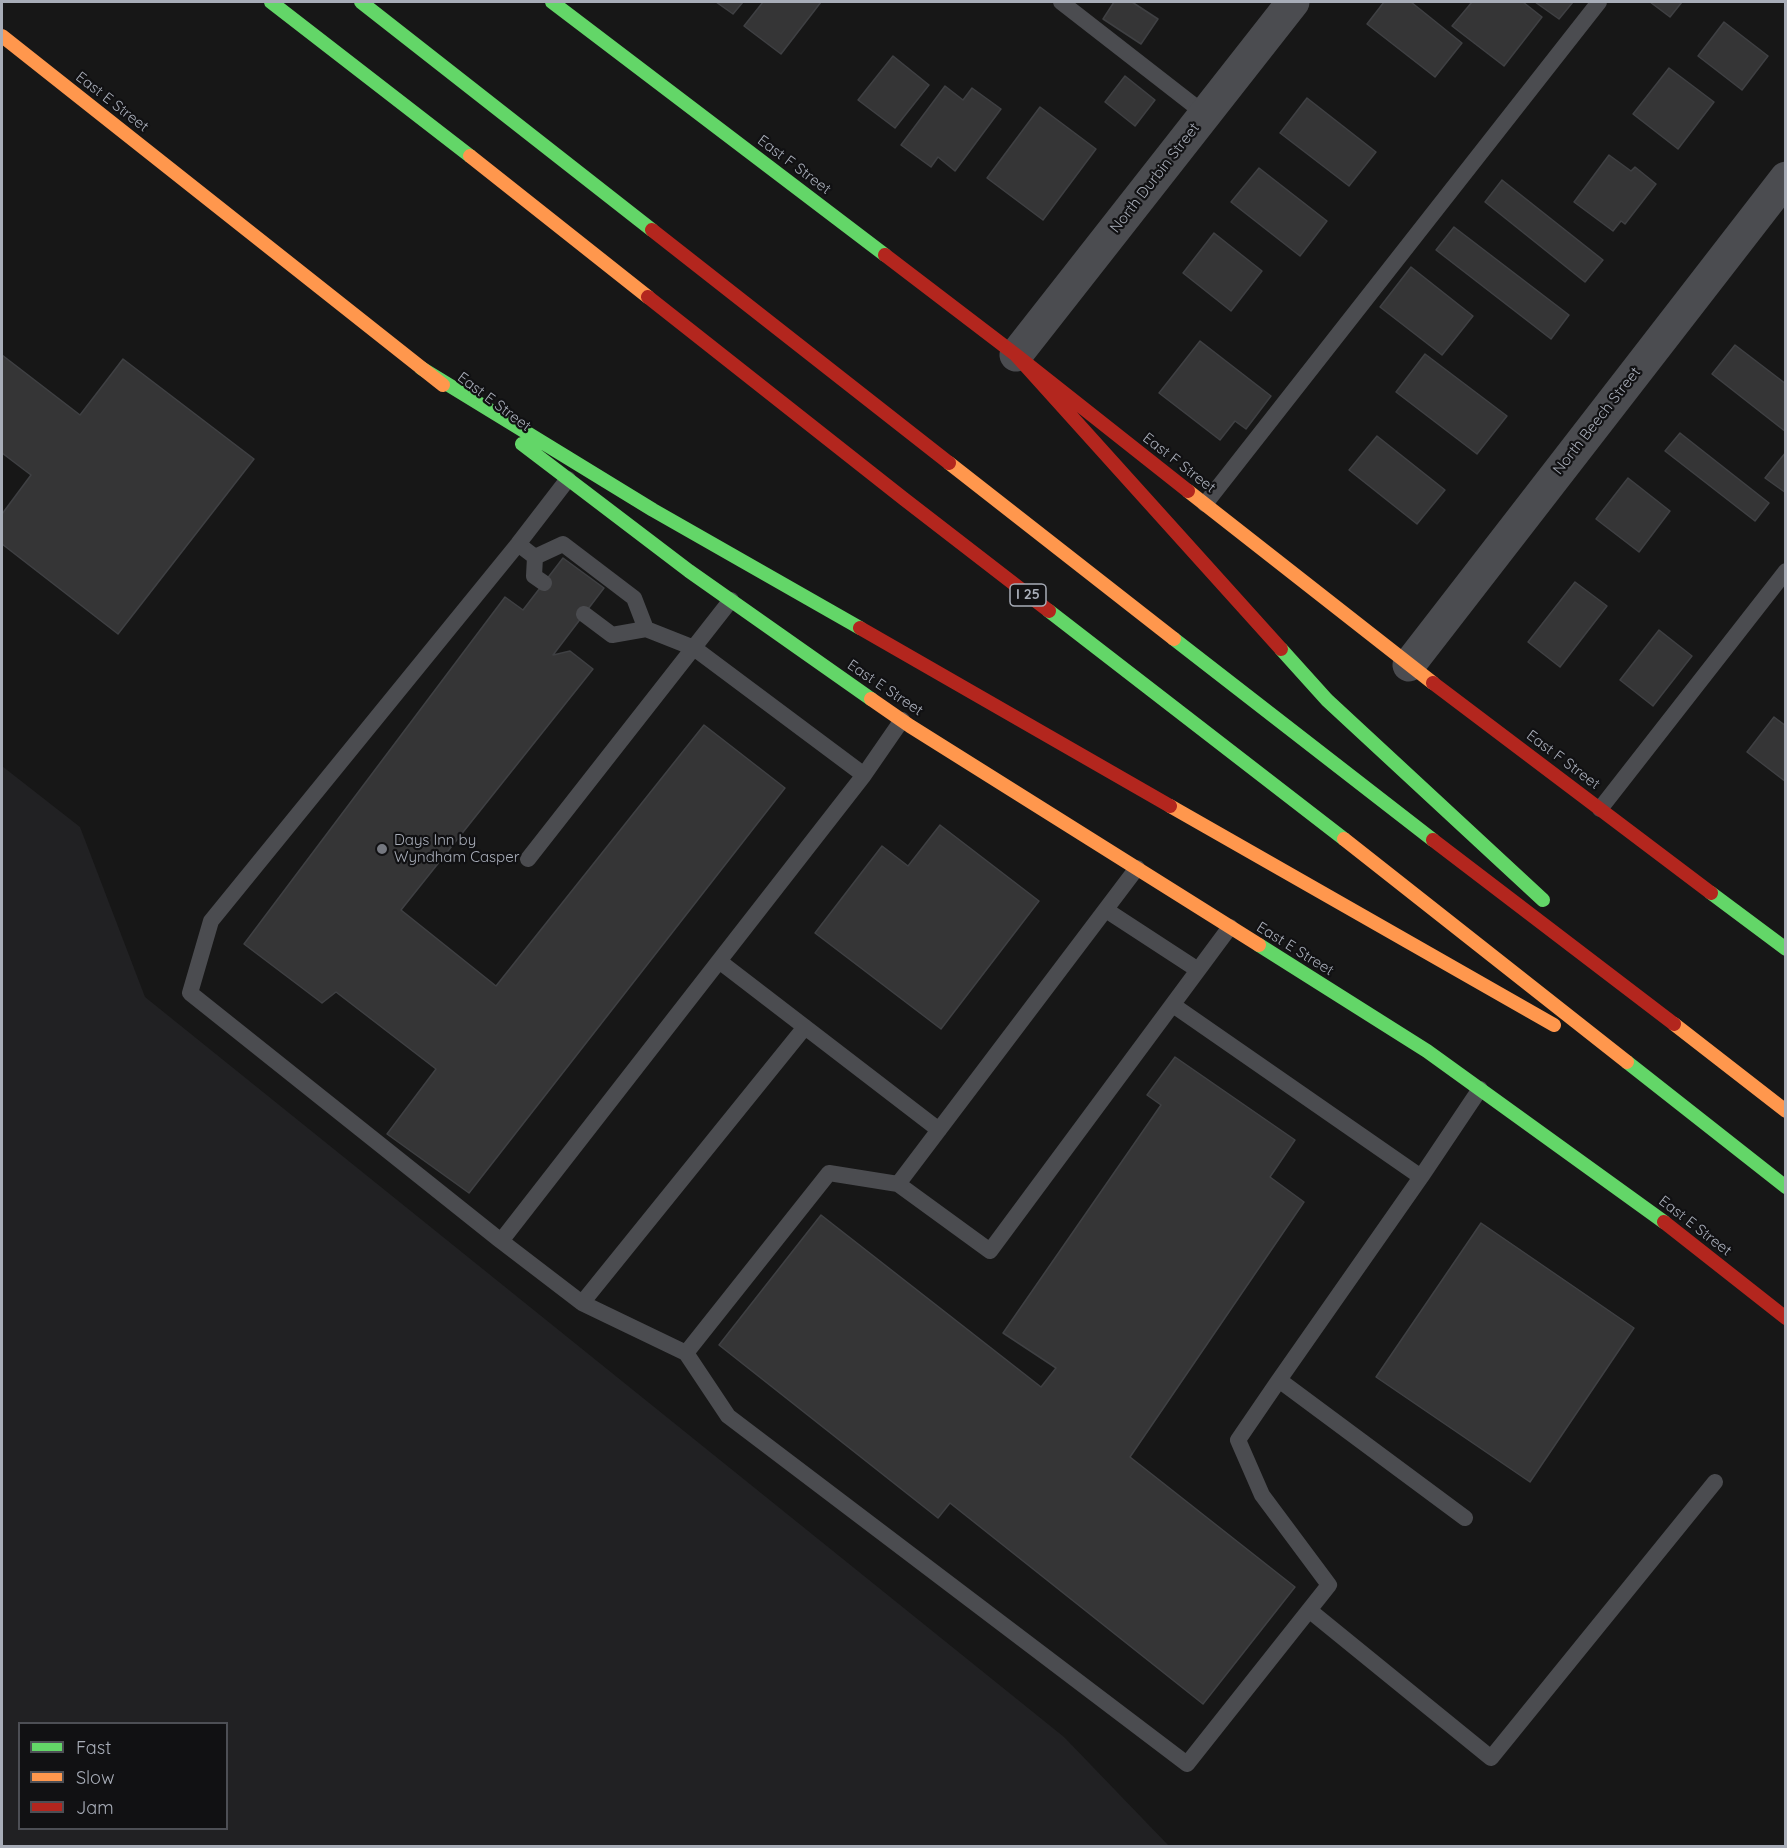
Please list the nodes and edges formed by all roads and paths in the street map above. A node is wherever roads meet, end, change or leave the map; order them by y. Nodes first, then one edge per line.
1 (271, 2) edge
2 (361, 2) edge
3 (552, 2) edge
4 (1060, 2) edge
5 (1293, 2) edge
6 (1599, 2) edge
7 (2, 36) edge
8 (1205, 114) junction
9 (1785, 178) edge
10 (1016, 355) junction
11 (421, 368) junction
12 (568, 478) junction
13 (1205, 504) junction
14 (518, 544) junction
15 (535, 557) junction
16 (1785, 571) edge
17 (543, 583) dead end
18 (732, 600) junction
19 (584, 614) dead end
20 (646, 629) junction
21 (694, 648) junction
22 (1409, 665) junction
23 (902, 720) junction
24 (864, 775) junction
25 (1600, 810) junction
26 (528, 859) dead end
27 (1137, 868) junction
28 (1551, 908) dead end
29 (1106, 910) junction
30 (1230, 927) junction
31 (1586, 940) dead end
32 (1785, 949) edge
33 (719, 961) junction
34 (1198, 970) junction
35 (1173, 1005) junction
36 (805, 1027) junction
37 (1689, 1035) junction
38 (1655, 1083) junction
39 (1480, 1089) junction
40 (1785, 1111) edge
41 (939, 1130) junction
42 (1421, 1177) junction
43 (898, 1184) junction
44 (1785, 1187) edge
45 (501, 1241) junction
46 (582, 1303) junction
47 (1785, 1318) edge
48 (686, 1353) junction
49 (1279, 1380) junction
50 (1715, 1482) dead end
51 (1465, 1518) dead end
52 (1309, 1610) junction

1 - 38 main road, I 25
2 - 37 main road
3 - 10 main road, East F Street
4 - 8 lane
5 - 8 street, North Durbin Street
6 - 13 lane
7 - 11 main road, East E Street
8 - 10 street, North Durbin Street
9 - 22 street, North Beech Street
10 - 13 main road, East F Street
10 - 28 main road
11 - 12 main road, East E Street
11 - 38 main road
12 - 14 lane
12 - 18 main road, East E Street
13 - 22 main road, East F Street
14 - 15 lane
14 - 45 lane
15 - 17 lane
15 - 20 lane
16 - 25 lane
18 - 21 lane
18 - 23 main road, East E Street
19 - 20 lane
20 - 21 lane
21 - 24 lane
21 - 26 lane
22 - 25 main road, East F Street
23 - 24 lane
23 - 27 main road, East E Street
24 - 33 lane
25 - 32 main road, East F Street
27 - 29 lane
27 - 30 main road, East E Street
29 - 34 lane
29 - 41 lane
30 - 34 lane
30 - 39 main road, East E Street
31 - 37 main road
33 - 36 lane
33 - 45 lane
34 - 35 lane
35 - 42 lane
35 - 43 lane
36 - 41 lane
36 - 46 lane
37 - 40 main road
38 - 44 main road, I 25
39 - 42 lane
39 - 47 main road, East E Street
41 - 43 lane
42 - 49 lane
43 - 48 lane
45 - 46 lane
46 - 48 lane
48 - 52 lane
49 - 51 lane
49 - 52 lane
50 - 52 lane

